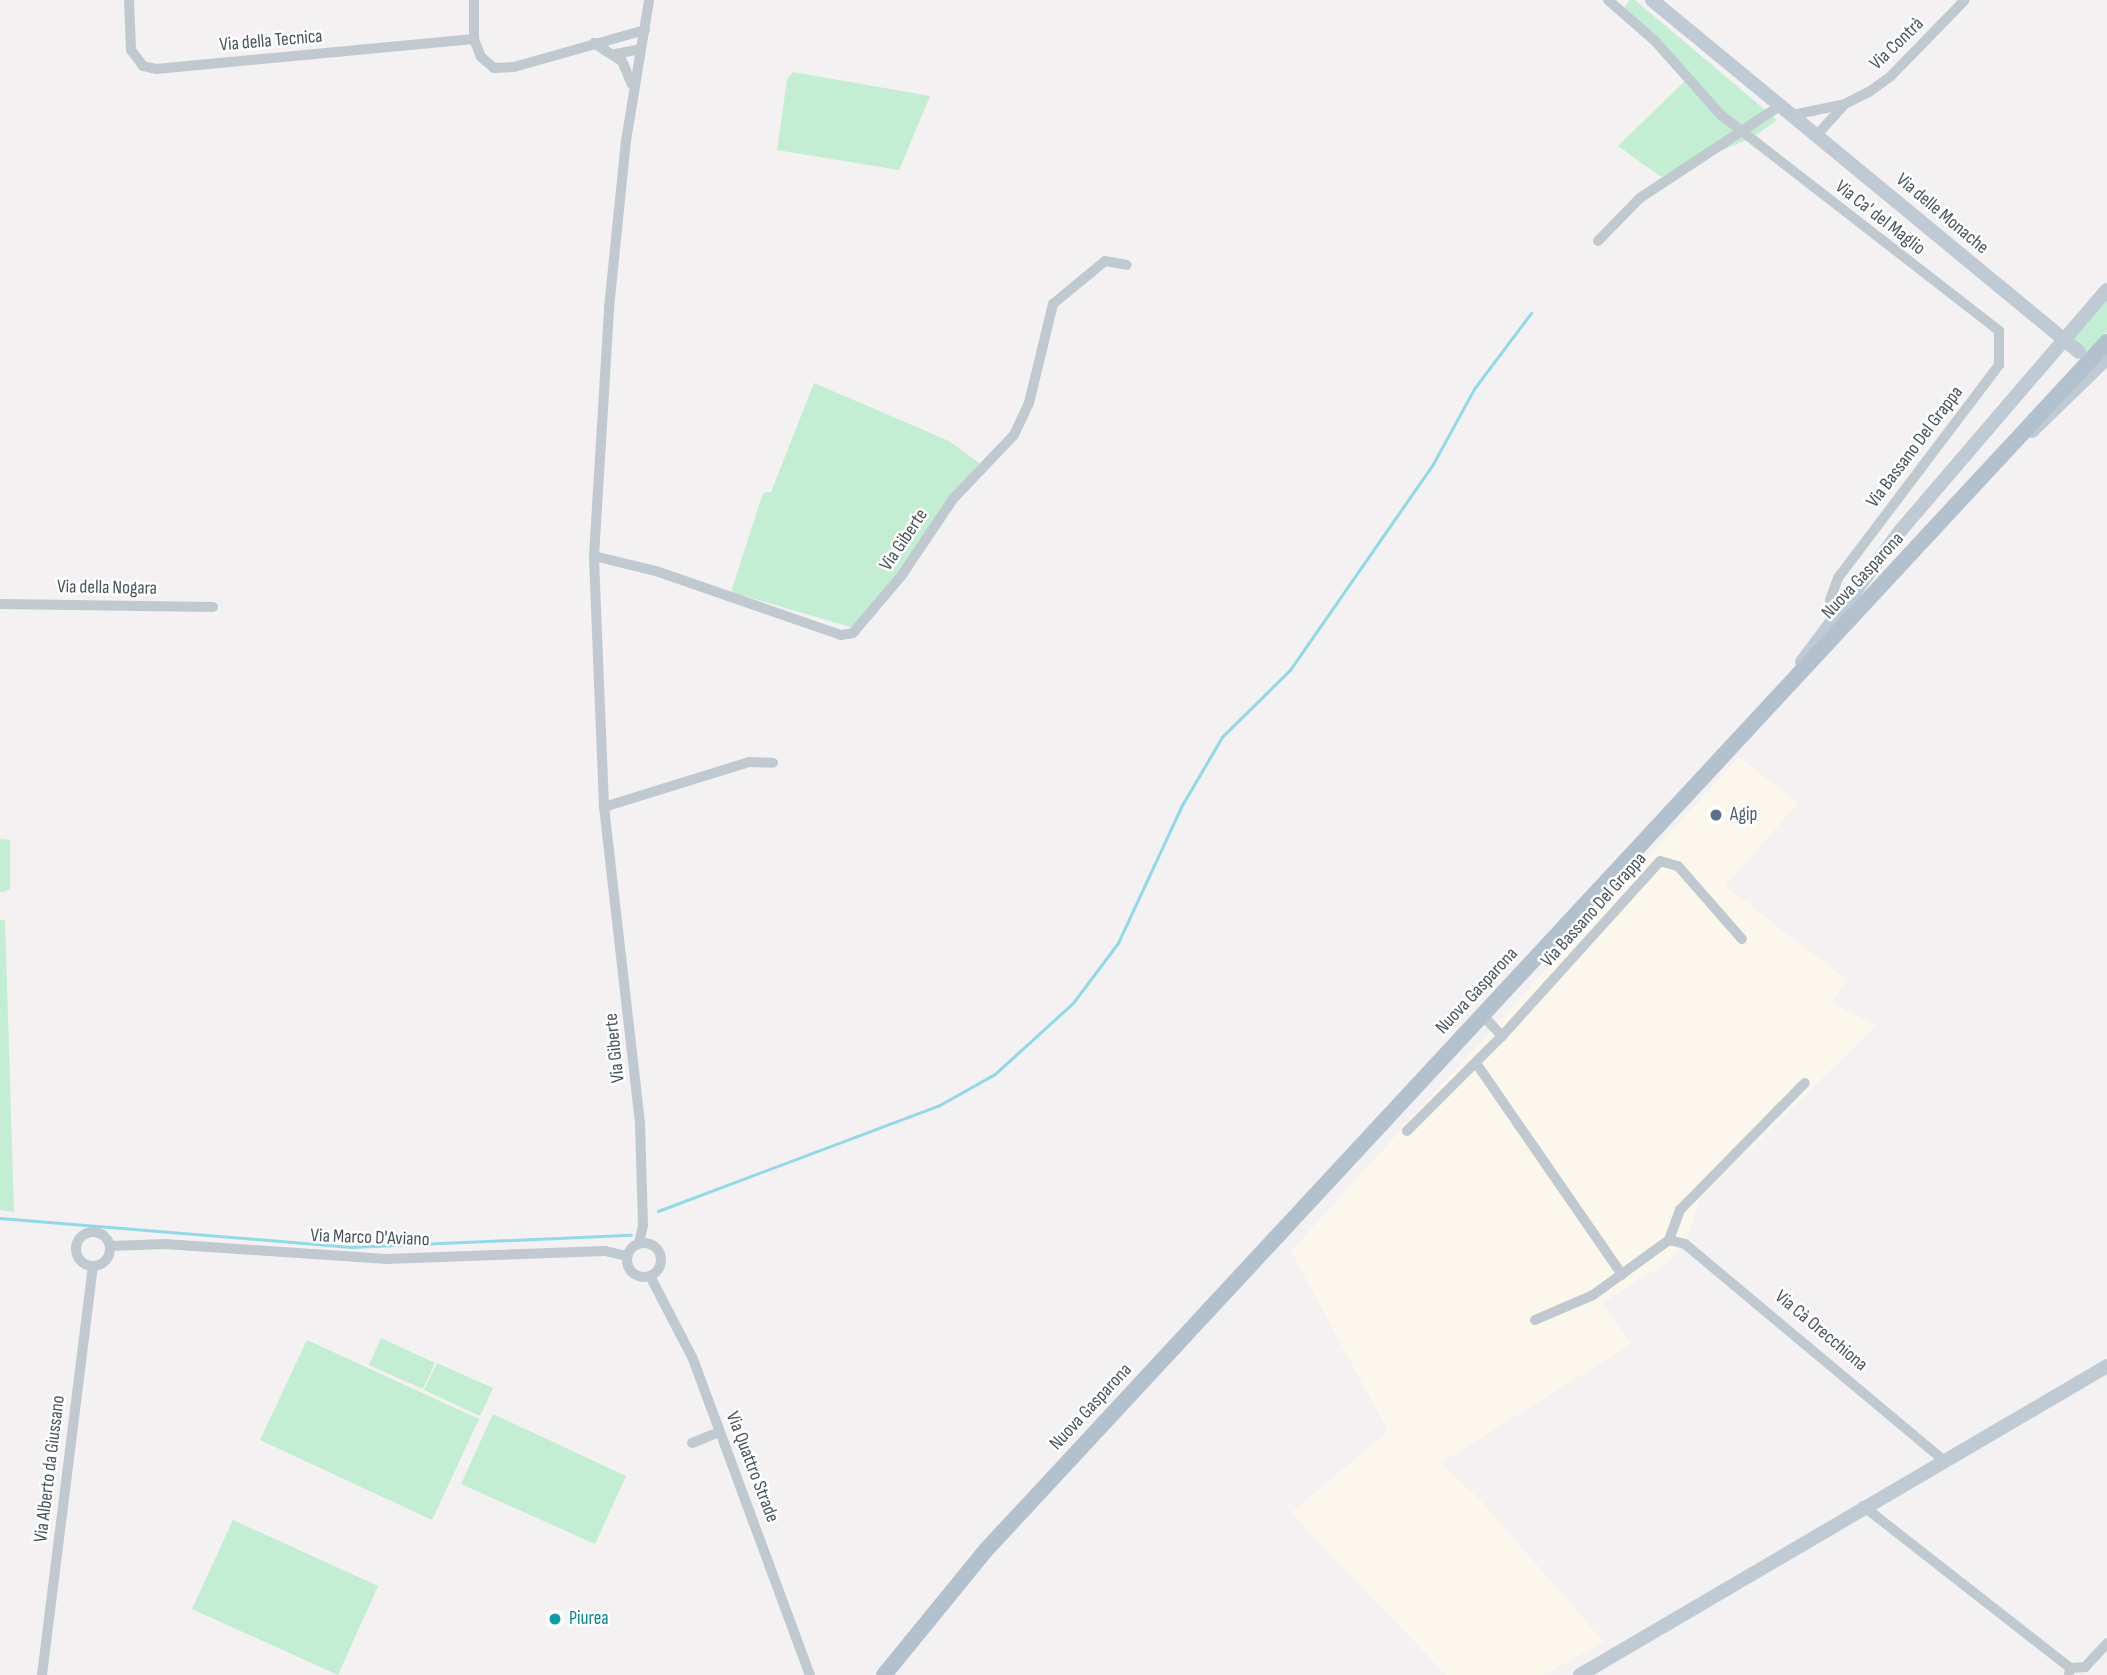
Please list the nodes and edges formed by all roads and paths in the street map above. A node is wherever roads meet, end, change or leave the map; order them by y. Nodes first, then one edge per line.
1 (130, 0) edge
2 (474, 0) edge
3 (649, 0) edge
4 (1608, 0) edge
5 (1965, 0) edge
6 (1657, 2) edge
7 (645, 30) junction
8 (621, 36) junction
9 (474, 39) junction
10 (594, 43) junction
11 (641, 49) junction
12 (615, 54) junction
13 (633, 88) junction
14 (1845, 104) junction
15 (1781, 105) junction
16 (1793, 115) junction
17 (1742, 130) junction
18 (1817, 135) junction
19 (1598, 241) dead end
20 (1127, 265) dead end
21 (2107, 290) edge
22 (2085, 314) junction
23 (2038, 319) junction
24 (1999, 331) joint
25 (2064, 339) junction
26 (2107, 342) edge
27 (2079, 352) dead end
28 (2107, 358) edge
29 (2036, 371) junction
30 (1999, 459) junction
31 (594, 556) junction
32 (0, 604) edge
33 (214, 607) dead end
34 (1832, 619) junction
35 (1735, 744) junction
36 (773, 763) dead end
37 (604, 807) junction
38 (1742, 939) dead end
39 (1483, 1016) junction
40 (1502, 1036) junction
41 (1476, 1063) junction
42 (1805, 1083) dead end
43 (1407, 1131) dead end
44 (1669, 1240) junction
45 (639, 1243) junction
46 (110, 1246) junction
47 (627, 1256) junction
48 (93, 1267) junction
49 (1622, 1275) junction
50 (650, 1276) junction
51 (1535, 1320) dead end
52 (2107, 1366) edge
53 (719, 1432) junction
54 (692, 1443) dead end
55 (1943, 1460) junction
56 (1863, 1506) junction
57 (2107, 1643) edge
58 (2069, 1671) edge
59 (42, 1675) edge
60 (810, 1675) edge
61 (884, 1675) edge
62 (1580, 1675) edge

1 - 9 street, Via della Tecnica
2 - 9 street
3 - 7 street, Via Giberte
4 - 17 street, Via Ca' del Maglio
5 - 14 street, Via Contrà
6 - 15 street, Via delle Monache
7 - 8 street
7 - 11 street, Via Giberte
8 - 10 street
8 - 11 street
9 - 10 street
10 - 12 street
11 - 12 street
11 - 13 street, Via Giberte
12 - 13 street
13 - 31 street, Via Giberte
14 - 16 street, Via Contrà
14 - 18 street, Via Contrà
15 - 16 street, Via delle Monache
15 - 17 street
16 - 18 street, Via delle Monache
17 - 19 street
17 - 24 street, Via Ca' del Maglio
18 - 23 street, Via delle Monache
20 - 31 street, Via Giberte
21 - 22 street
22 - 23 street
22 - 25 street
23 - 25 street, Via delle Monache
23 - 29 street
24 - 34 street, Via Bassano Del Grappa
25 - 27 street, Via delle Monache
25 - 29 street
26 - 30 main road, Nuova Gasparona
28 - 30 street
29 - 34 street
30 - 35 main road, Nuova Gasparona
31 - 37 street, Via Giberte
32 - 33 street, Via della Nogara
34 - 35 street
35 - 39 main road, Nuova Gasparona
36 - 37 street
37 - 45 street, Via Giberte
38 - 40 street, Via Bassano Del Grappa
39 - 40 street
39 - 61 main road, Nuova Gasparona
40 - 41 street, Via Bassano Del Grappa
41 - 43 street, Via Bassano Del Grappa
41 - 49 street
42 - 44 street
44 - 49 street
44 - 55 street, Via Cà Orecchiona
45 - 47 street
45 - 50 street
46 - 47 street, Via Marco D'Aviano
46 - 48 street
46 - 48 street
47 - 50 street
48 - 59 street, Via Alberto da Giussano
49 - 51 street
50 - 53 street, Via Quattro Strade
52 - 55 street
53 - 54 street
53 - 60 street, Via Quattro Strade
55 - 56 street
56 - 58 street
56 - 62 street
57 - 58 street

